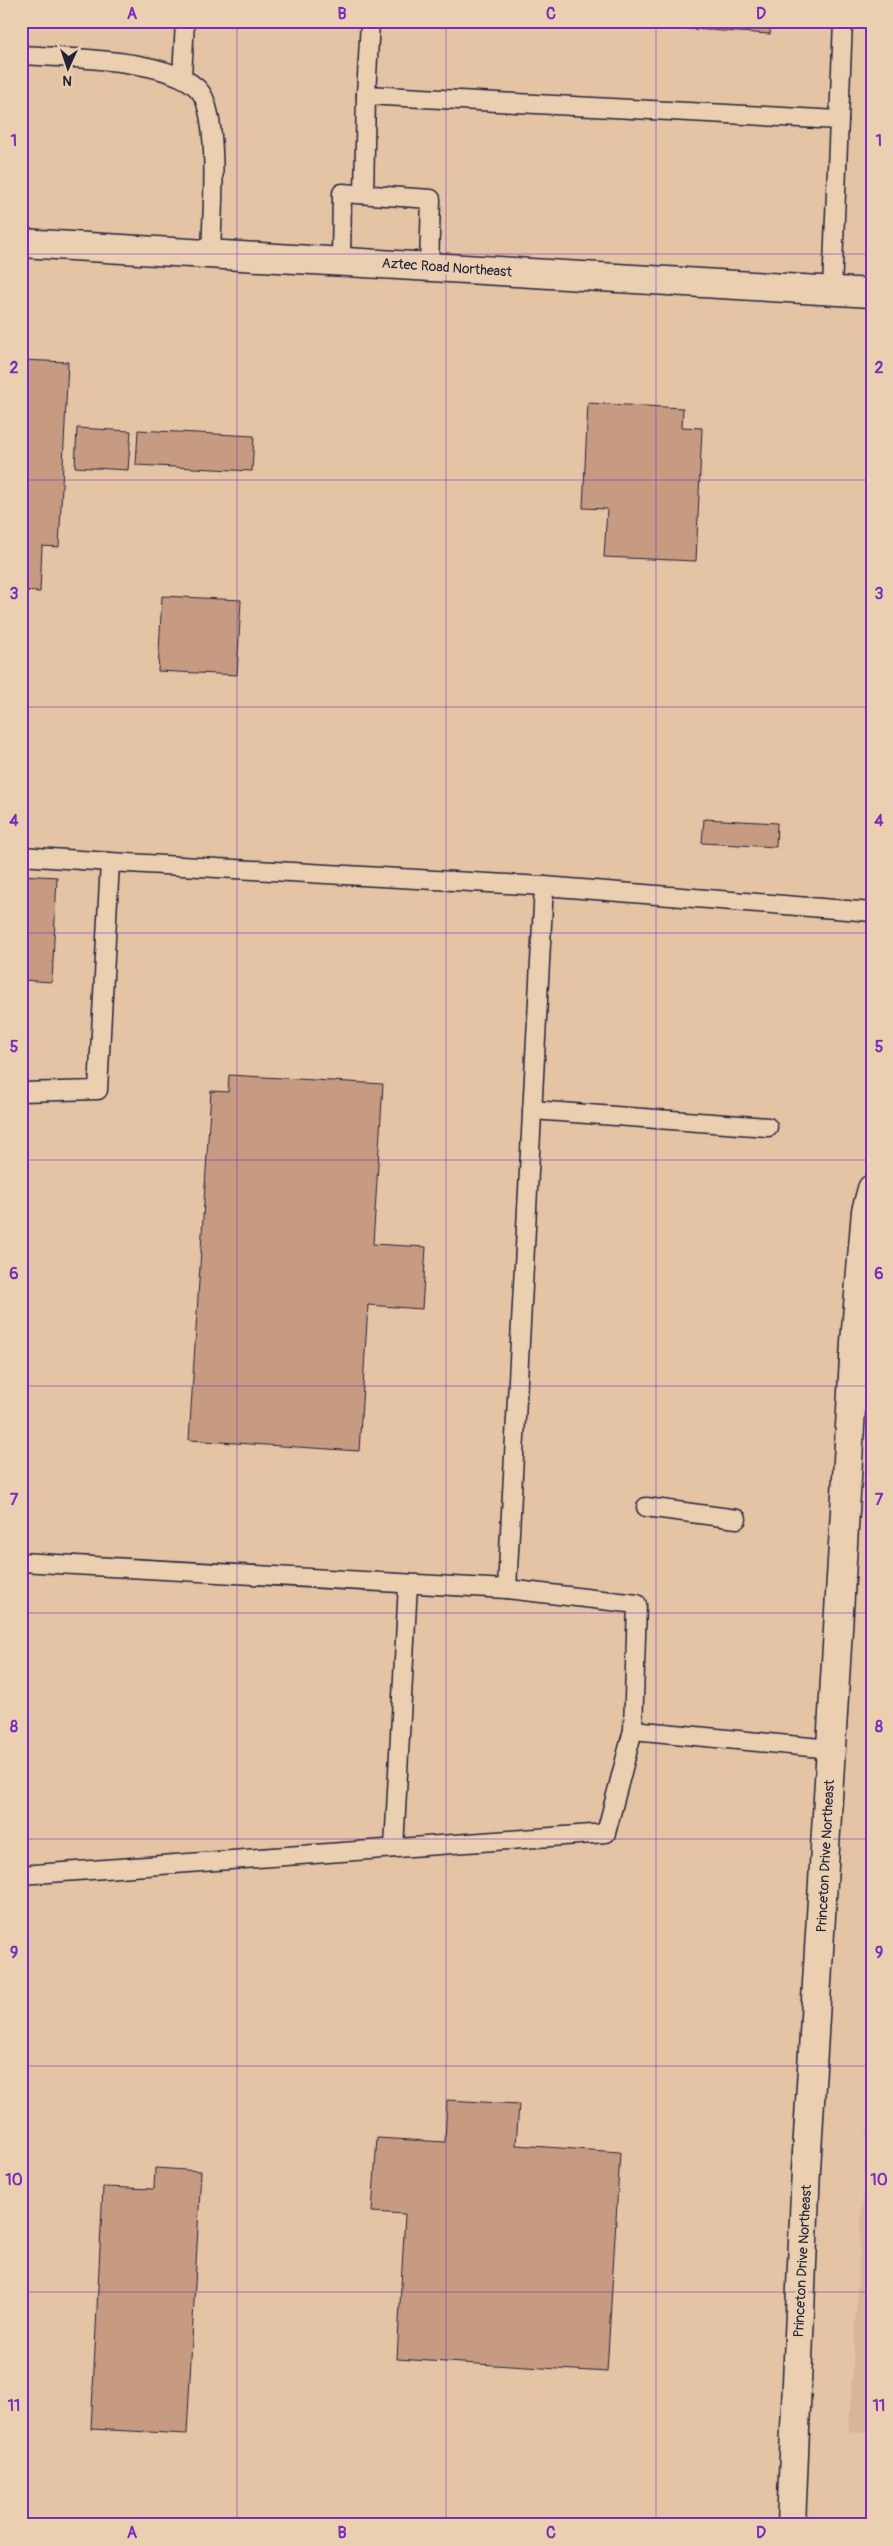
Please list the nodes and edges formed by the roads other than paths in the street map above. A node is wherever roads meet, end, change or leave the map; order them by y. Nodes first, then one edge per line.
1 (185, 21) edge
2 (370, 21) edge
3 (843, 21) edge
4 (21, 55) edge
5 (182, 76) junction
6 (366, 95) junction
7 (839, 120) junction
8 (364, 194) junction
9 (21, 243) edge
10 (211, 254) junction
11 (341, 261) junction
12 (429, 267) junction
13 (832, 290) junction
14 (872, 292) edge
15 (21, 856) edge
16 (110, 862) junction
17 (544, 886) junction
18 (872, 912) edge
19 (21, 1092) edge
20 (532, 1110) junction
21 (768, 1127) dead end
22 (870, 1204) edge
23 (864, 1342) edge
24 (646, 1506) dead end
25 (737, 1519) dead end
26 (21, 1562) edge
27 (408, 1584) junction
28 (507, 1589) junction
29 (633, 1730) junction
30 (831, 1749) junction
31 (394, 1848) junction
32 (21, 1875) edge
33 (791, 2525) edge

1 - 5 lane
2 - 6 lane
3 - 7 lane
4 - 5 lane
5 - 10 lane
6 - 7 lane
6 - 8 lane
7 - 13 lane
8 - 11 lane
8 - 12 lane
9 - 10 street, Aztec Road Northeast
10 - 11 street, Aztec Road Northeast
11 - 12 street, Aztec Road Northeast
12 - 13 street, Aztec Road Northeast
13 - 14 street, Aztec Road Northeast
15 - 16 lane
16 - 17 lane
16 - 19 lane
17 - 18 lane
17 - 20 lane
20 - 21 lane
20 - 28 lane
22 - 23 street, Princeton Drive Northeast
23 - 30 street, Princeton Drive Northeast
24 - 25 lane
26 - 27 lane
27 - 28 lane
27 - 31 lane
28 - 29 lane
29 - 30 lane
29 - 31 lane
30 - 33 street, Princeton Drive Northeast
31 - 32 lane

